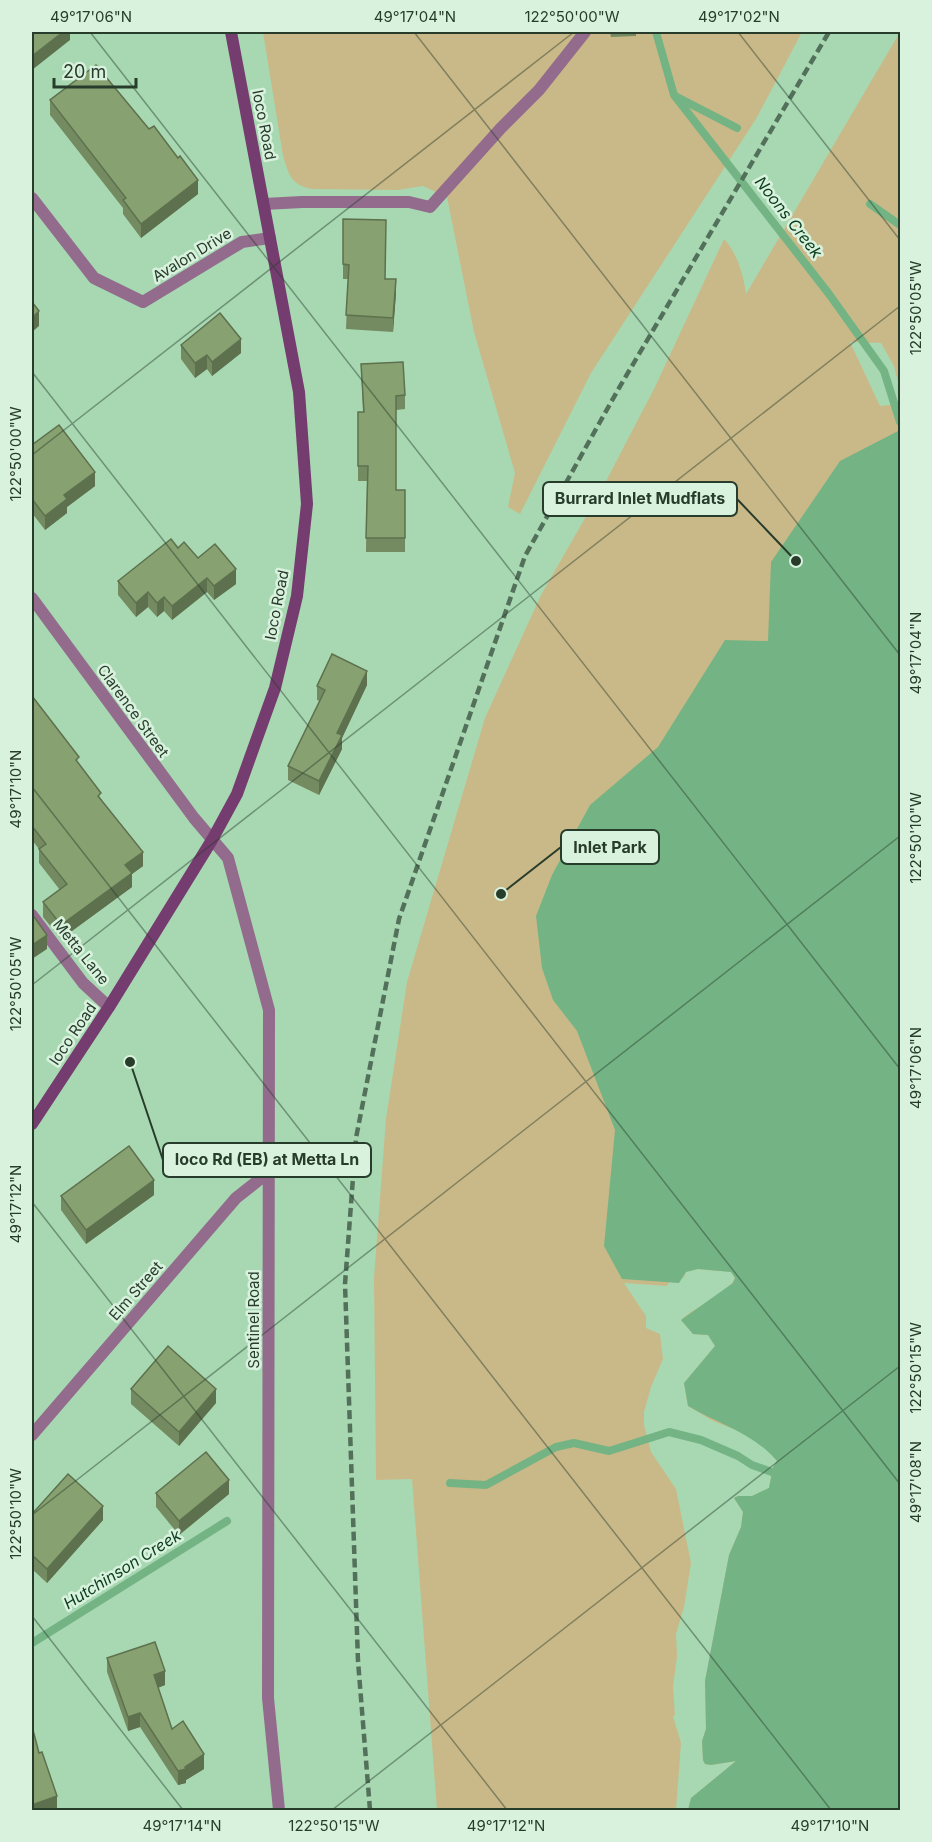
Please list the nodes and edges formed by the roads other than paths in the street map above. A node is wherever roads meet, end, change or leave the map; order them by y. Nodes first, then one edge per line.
1 (231, 32) edge
2 (585, 32) edge
3 (32, 198) edge
4 (264, 204) junction
5 (270, 238) junction
6 (32, 598) edge
7 (212, 840) junction
8 (32, 915) edge
9 (109, 1007) junction
10 (32, 1124) edge
11 (269, 1172) junction
12 (32, 1435) edge
13 (279, 1810) edge

1 - 4 main road, Ioco Road
2 - 4 street
3 - 5 street, Avalon Drive
4 - 5 main road, Ioco Road
5 - 7 main road, Ioco Road
6 - 7 street, Clarence Street
7 - 9 main road, Ioco Road
7 - 11 street, Sentinel Road
8 - 9 street, Metta Lane
9 - 10 main road, Ioco Road
11 - 12 street, Elm Street
11 - 13 street, Sentinel Road

